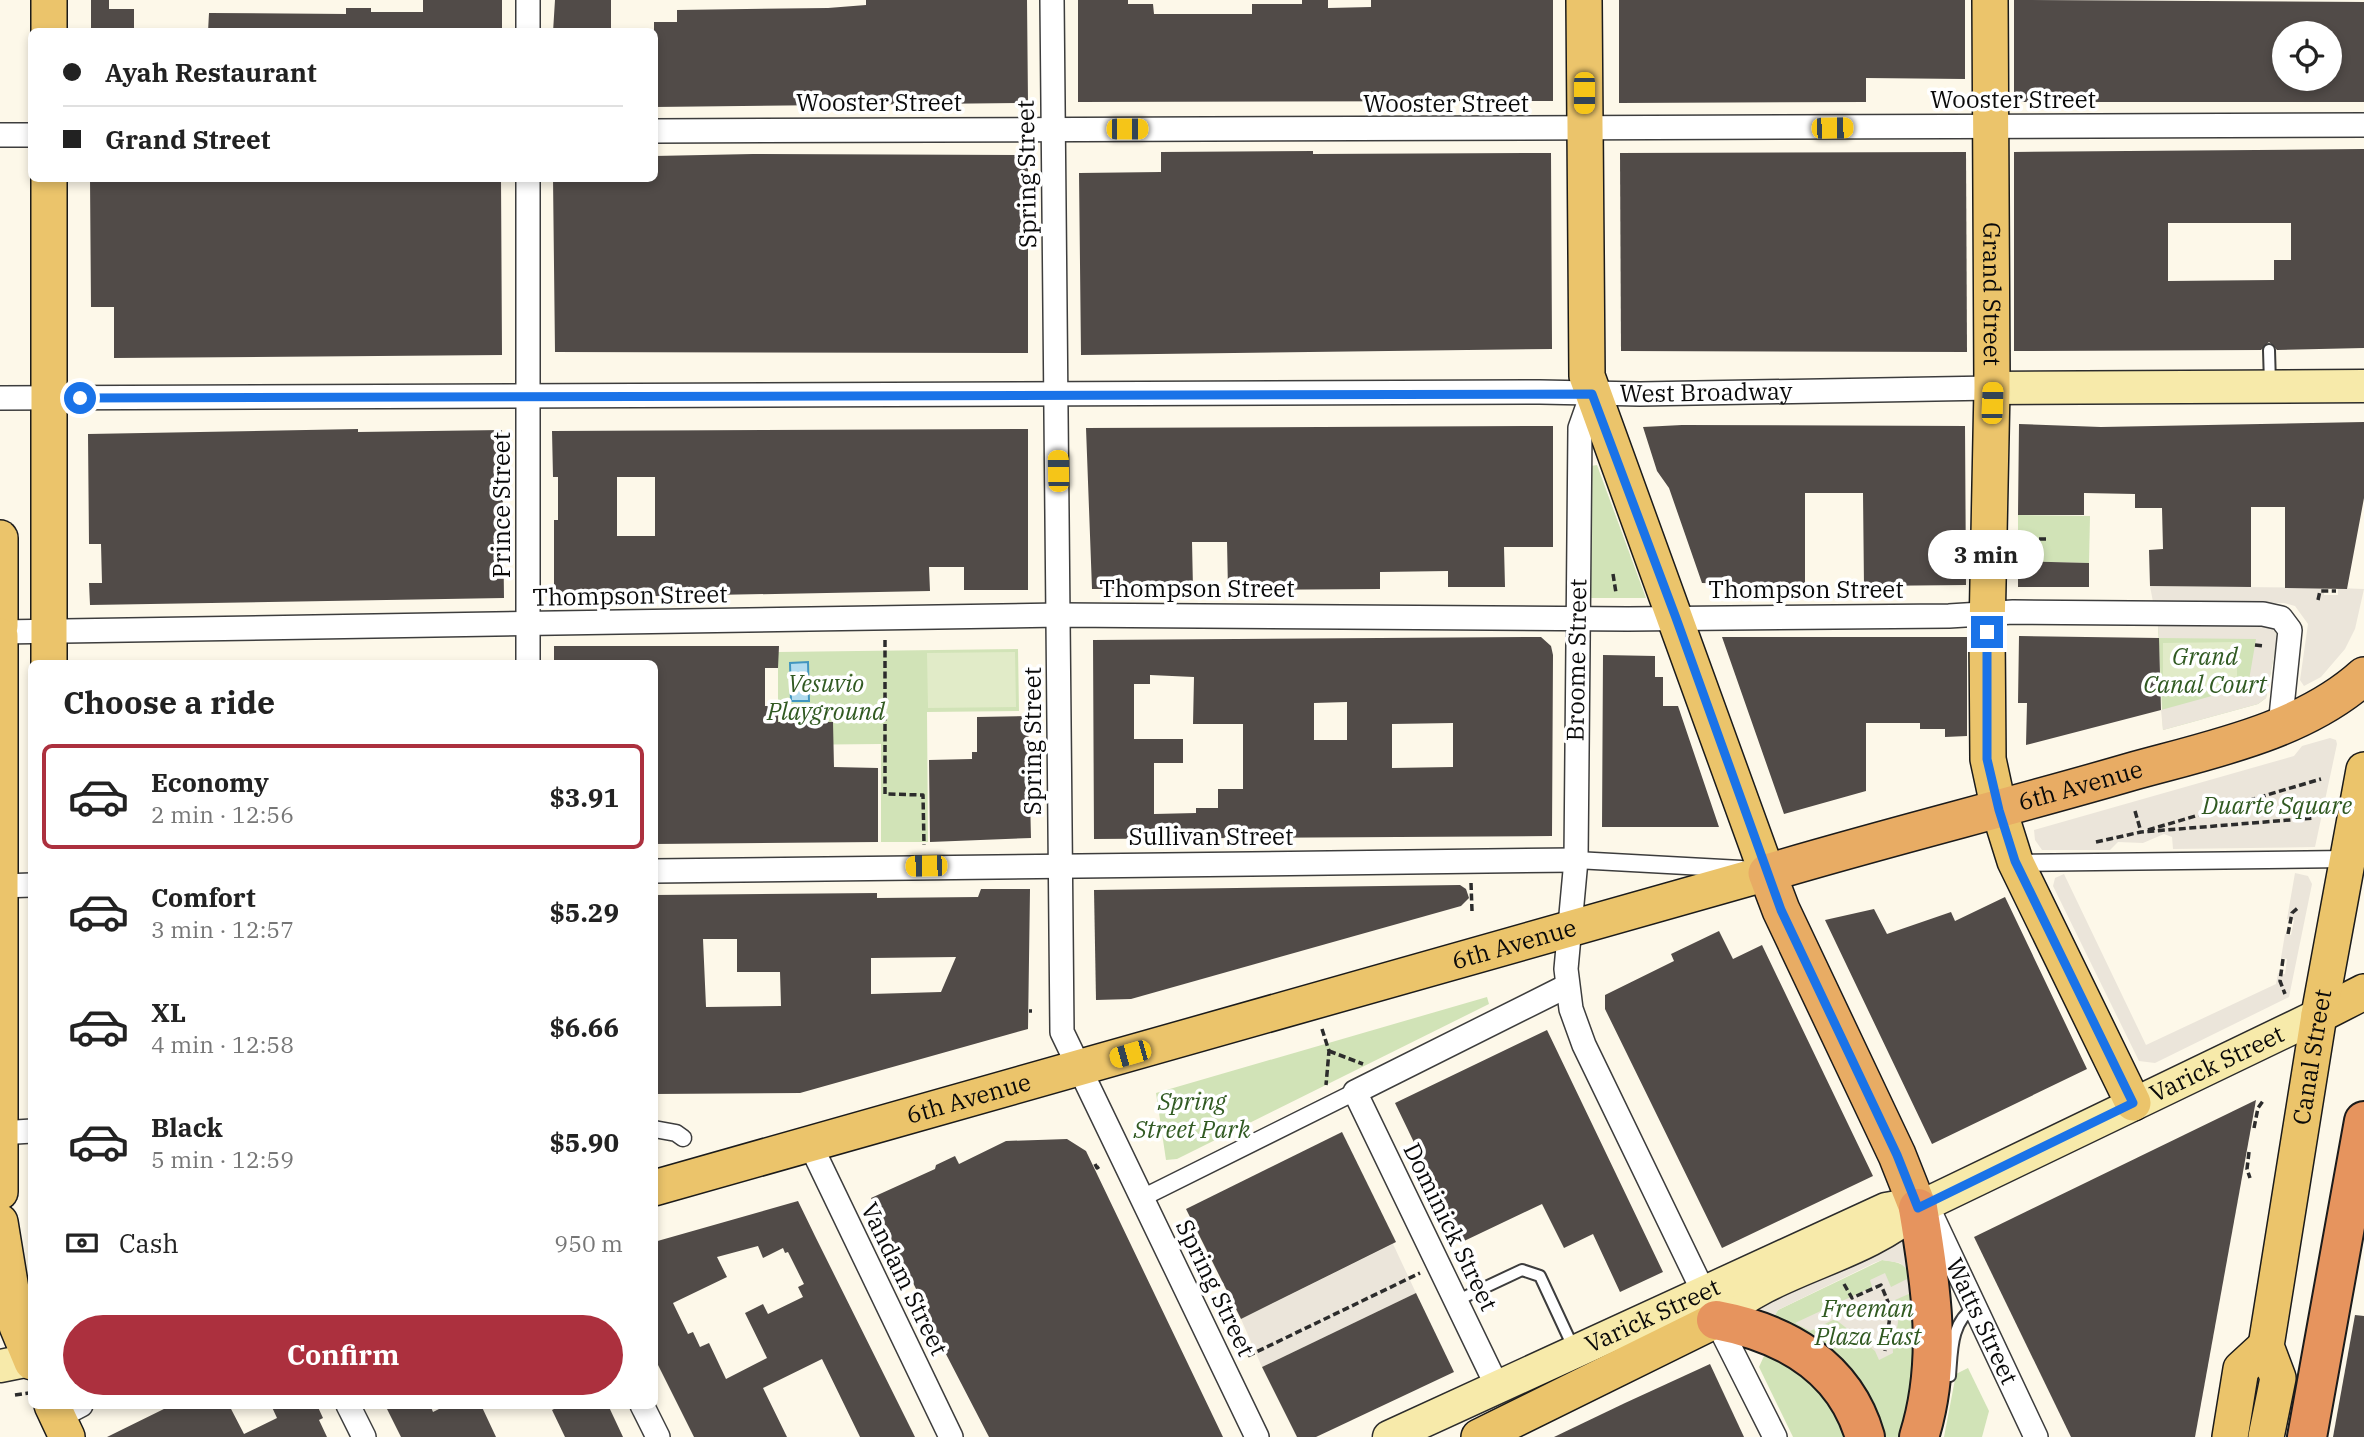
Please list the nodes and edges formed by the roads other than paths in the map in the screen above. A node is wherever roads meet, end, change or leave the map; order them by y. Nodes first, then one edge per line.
1 (49, 0) edge
2 (528, 0) edge
3 (1052, 0) edge
4 (1584, 0) edge
5 (1990, 0) edge
6 (49, 28) edge
7 (528, 28) edge
8 (2364, 125) edge
9 (1991, 127) junction
10 (1052, 129) junction
11 (1584, 130) junction
12 (658, 131) edge
13 (0, 135) edge
14 (28, 135) edge
15 (49, 182) edge
16 (528, 182) edge
17 (2269, 350) dead end
18 (2270, 386) junction
19 (2364, 386) edge
20 (1992, 388) junction
21 (1056, 394) junction
22 (1592, 394) junction
23 (529, 396) junction
24 (0, 398) edge
25 (49, 398) junction
26 (0, 537) edge
27 (1987, 612) junction
28 (1060, 615) junction
29 (1577, 617) junction
30 (1676, 618) junction
31 (528, 624) junction
32 (0, 626) edge
33 (0, 634) edge
34 (49, 647) edge
35 (528, 660) edge
36 (2364, 676) edge
37 (2280, 726) junction
38 (2364, 770) edge
39 (1999, 810) junction
40 (2347, 859) junction
41 (1576, 860) junction
42 (2017, 863) junction
43 (1060, 864) junction
44 (658, 871) edge
45 (1767, 873) junction
46 (28, 885) edge
47 (0, 886) edge
48 (1569, 929) junction
49 (1567, 986) junction
50 (2364, 992) edge
51 (2319, 1015) junction
52 (1079, 1068) junction
53 (1355, 1092) junction
54 (2133, 1103) junction
55 (2364, 1121) edge
56 (658, 1130) edge
57 (28, 1131) edge
58 (0, 1132) edge
59 (683, 1138) dead end
60 (810, 1144) junction
61 (658, 1187) edge
62 (0, 1192) edge
63 (1142, 1198) junction
64 (1922, 1206) junction
65 (0, 1222) edge
66 (1456, 1301) junction
67 (1710, 1306) junction
68 (1975, 1307) junction
69 (2266, 1346) junction
70 (1576, 1351) junction
71 (25, 1368) edge
72 (1497, 1386) junction
73 (1949, 1386) dead end
74 (350, 1409) edge
75 (644, 1409) edge
76 (1518, 1428) edge
77 (364, 1437) edge
78 (658, 1437) edge
79 (951, 1437) edge
80 (1258, 1437) edge
81 (1389, 1437) edge
82 (1479, 1437) edge
83 (1775, 1437) edge
84 (1865, 1437) edge
85 (1919, 1437) edge
86 (2036, 1437) edge
87 (2230, 1437) edge
88 (2266, 1437) edge
89 (2307, 1437) edge

1 - 6 main road
2 - 7 street
3 - 10 street, Spring Street
4 - 11 main road
5 - 9 main road, Grand Street
8 - 9 street, Wooster Street
9 - 11 street, Wooster Street
9 - 20 main road, Grand Street
10 - 11 street, Wooster Street
10 - 12 street, Wooster Street
10 - 21 street, Spring Street
11 - 22 main road
13 - 14 street
15 - 25 main road
16 - 23 street, Prince Street
17 - 18 lane
18 - 19 main road, West Broadway
18 - 20 main road, West Broadway
20 - 22 street, West Broadway
20 - 27 main road, Grand Street
21 - 22 street, West Broadway
21 - 23 street, West Broadway
21 - 28 street, Spring Street
22 - 29 street, Broome Street
22 - 30 main road, Watts Street
23 - 25 street, West Broadway
23 - 31 street, Prince Street
24 - 25 street, West Broadway
25 - 34 main road
26 - 32 main road
27 - 30 street, Thompson Street
27 - 37 street, Thompson Street
27 - 39 main road, Grand Street
28 - 29 street, Thompson Street
28 - 31 street, Thompson Street
28 - 43 street, Spring Street
29 - 30 street, Thompson Street
29 - 41 street, Broome Street
30 - 45 main road, Watts Street
31 - 34 street, Thompson Street
31 - 35 street, Prince Street
33 - 34 street, Thompson Street
33 - 47 main road
36 - 37 highway, 6th Avenue
37 - 39 highway, 6th Avenue
38 - 40 main road, Canal Street
39 - 42 main road, Grand Street
39 - 45 highway, 6th Avenue
40 - 42 street
40 - 51 main road, Canal Street
41 - 43 street, Sullivan Street
41 - 45 street, Sullivan Street
41 - 48 street, Broome Street
42 - 54 main road, Grand Street
43 - 44 street, Sullivan Street
43 - 52 street, Spring Street
45 - 48 main road, 6th Avenue
45 - 64 highway, Watts Street
46 - 47 street
47 - 58 main road
48 - 49 street, Broome Street
48 - 52 main road, 6th Avenue
49 - 53 street
49 - 67 street, Broome Street
50 - 51 main road, Varick Street
51 - 54 main road, Varick Street
51 - 69 main road, Canal Street
52 - 60 main road, 6th Avenue
52 - 63 street, Spring Street
53 - 63 street
53 - 66 street, Dominick Street
54 - 64 main road, Varick Street
55 - 89 highway
56 - 59 street
57 - 58 street
58 - 62 main road
60 - 61 main road, 6th Avenue
60 - 79 street, Vandam Street
63 - 80 street, Spring Street
64 - 67 main road, Varick Street
64 - 68 street, Watts Street
64 - 85 highway
65 - 71 main road
66 - 70 lane
66 - 72 street, Dominick Street
67 - 70 main road, Varick Street
67 - 76 main road, Varick Street
67 - 83 street, Broome Street
67 - 84 highway
68 - 73 lane
68 - 86 street, Watts Street
69 - 87 main road
69 - 88 main road, Canal Street
70 - 72 main road, Varick Street
72 - 81 main road, Varick Street
74 - 77 street
75 - 78 street
76 - 82 main road, Varick Street

